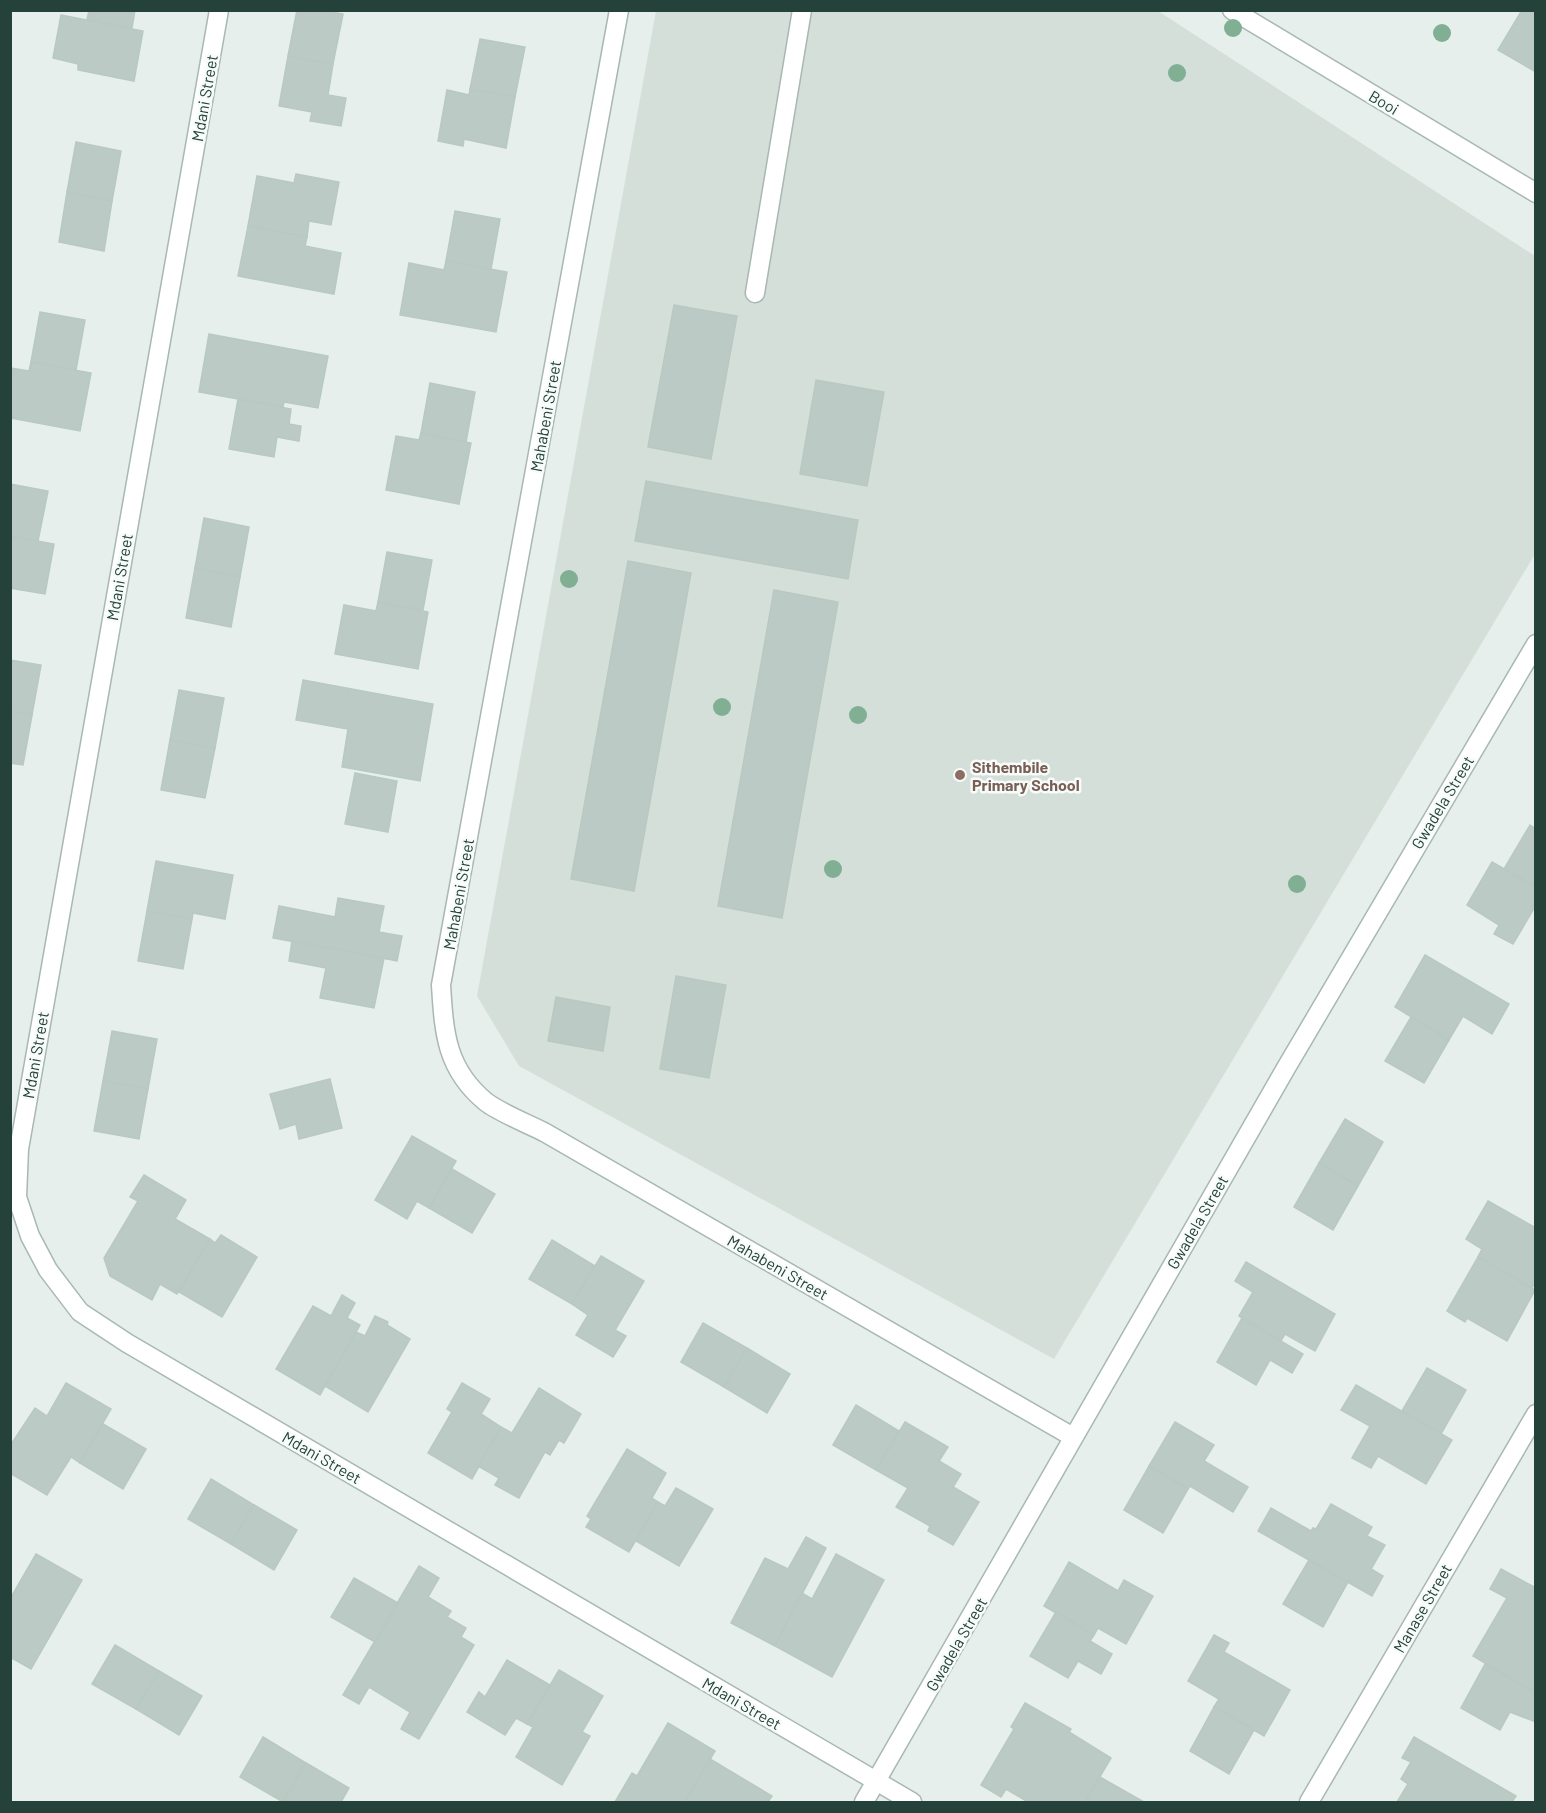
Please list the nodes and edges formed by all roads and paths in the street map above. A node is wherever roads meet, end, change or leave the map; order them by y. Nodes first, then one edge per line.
1 (219, 10) edge
2 (619, 10) edge
3 (802, 10) edge
4 (1232, 10) edge
5 (1536, 193) edge
6 (755, 293) dead end
7 (1536, 644) edge
8 (1536, 1414) edge
9 (1073, 1437) junction
10 (877, 1782) junction
11 (864, 1803) edge
12 (912, 1803) edge
13 (1309, 1803) edge

1 - 10 street, Mdani Street
2 - 9 street, Mahabeni Street
3 - 6 street
4 - 5 street, Booi
7 - 9 street, Gwadela Street
8 - 13 street, Manase Street
9 - 10 street, Gwadela Street
10 - 11 street, Gwadela Street
10 - 12 street, Mdani Street

